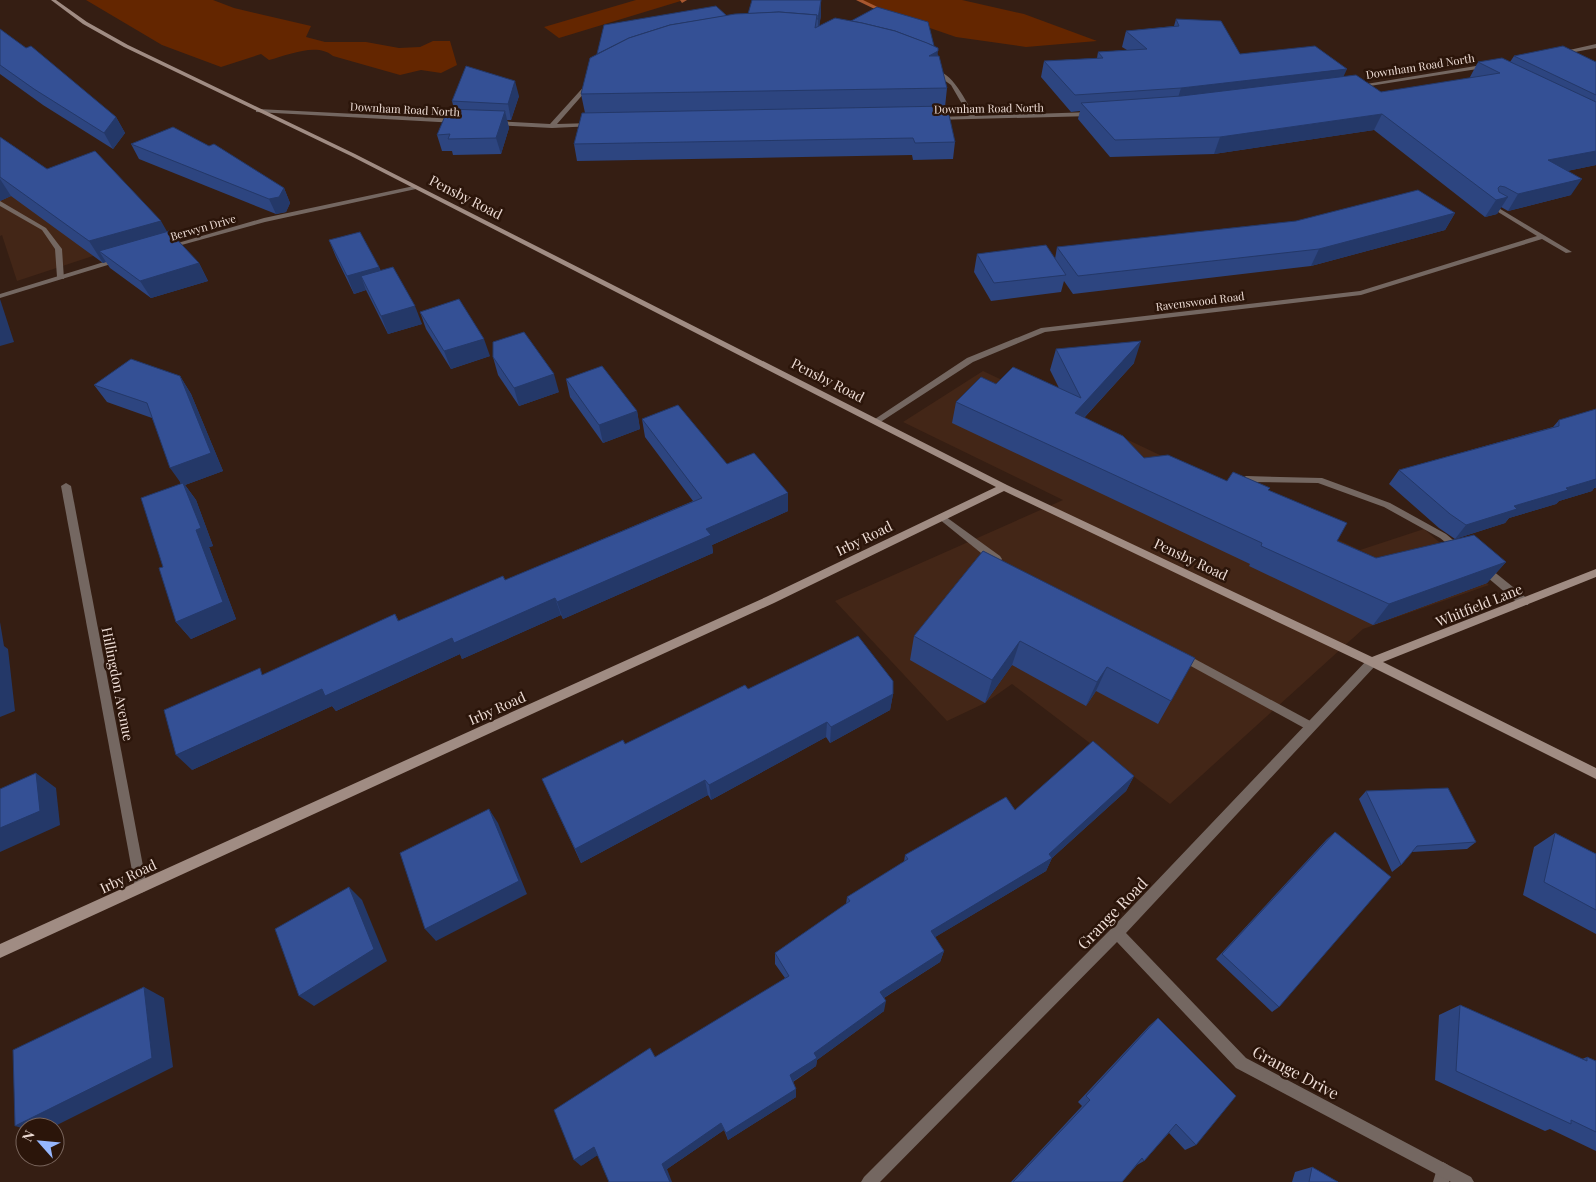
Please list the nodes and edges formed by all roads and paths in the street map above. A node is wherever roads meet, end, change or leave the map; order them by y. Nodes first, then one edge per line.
1 (53, 0) edge
2 (1596, 46) edge
3 (1554, 54) edge
4 (928, 66) edge
5 (1496, 67) edge
6 (594, 80) edge
7 (1353, 87) edge
8 (258, 111) junction
9 (1098, 114) edge
10 (973, 118) junction
11 (933, 119) edge
12 (467, 122) edge
13 (486, 122) edge
14 (600, 125) edge
15 (552, 126) junction
16 (414, 188) junction
17 (0, 203) edge
18 (1492, 206) edge
19 (1542, 237) junction
20 (162, 248) edge
21 (1568, 252) dead end
22 (126, 259) edge
23 (61, 277) junction
24 (0, 296) edge
25 (876, 421) junction
26 (1246, 479) edge
27 (66, 486) dead end
28 (1004, 487) junction
29 (942, 517) junction
30 (1006, 563) edge
31 (1596, 573) edge
32 (1524, 602) junction
33 (1175, 652) edge
34 (1372, 662) junction
35 (1310, 726) junction
36 (1596, 774) edge
37 (141, 887) junction
38 (1117, 933) junction
39 (0, 952) edge
40 (1442, 1176) edge
41 (869, 1182) edge
42 (1466, 1182) edge

1 - 8 main road, Pensby Road
2 - 3 street
4 - 10 street
5 - 7 street, Downham Road North
6 - 15 street
8 - 12 street, Downham Road North
8 - 16 main road, Pensby Road
9 - 10 street, Downham Road North
10 - 11 street, Downham Road North
13 - 15 street
14 - 15 street
16 - 20 street, Berwyn Drive
16 - 25 main road, Pensby Road
17 - 23 street
18 - 19 street
19 - 21 street
19 - 25 street, Ravenswood Road
22 - 23 street
23 - 24 street
25 - 28 main road, Pensby Road
26 - 32 street
27 - 37 street, Hillingdon Avenue
28 - 29 main road, Irby Road
28 - 34 main road, Pensby Road
29 - 30 street
29 - 37 main road, Irby Road
31 - 32 main road, Whitfield Lane
32 - 34 main road, Whitfield Lane
33 - 35 street
34 - 35 street, Grange Road
34 - 36 main road, Pensby Road
35 - 38 street, Grange Road
37 - 39 main road, Irby Road
38 - 40 street, Grange Drive
38 - 41 street, Grange Road
40 - 42 street, Grange Drive

